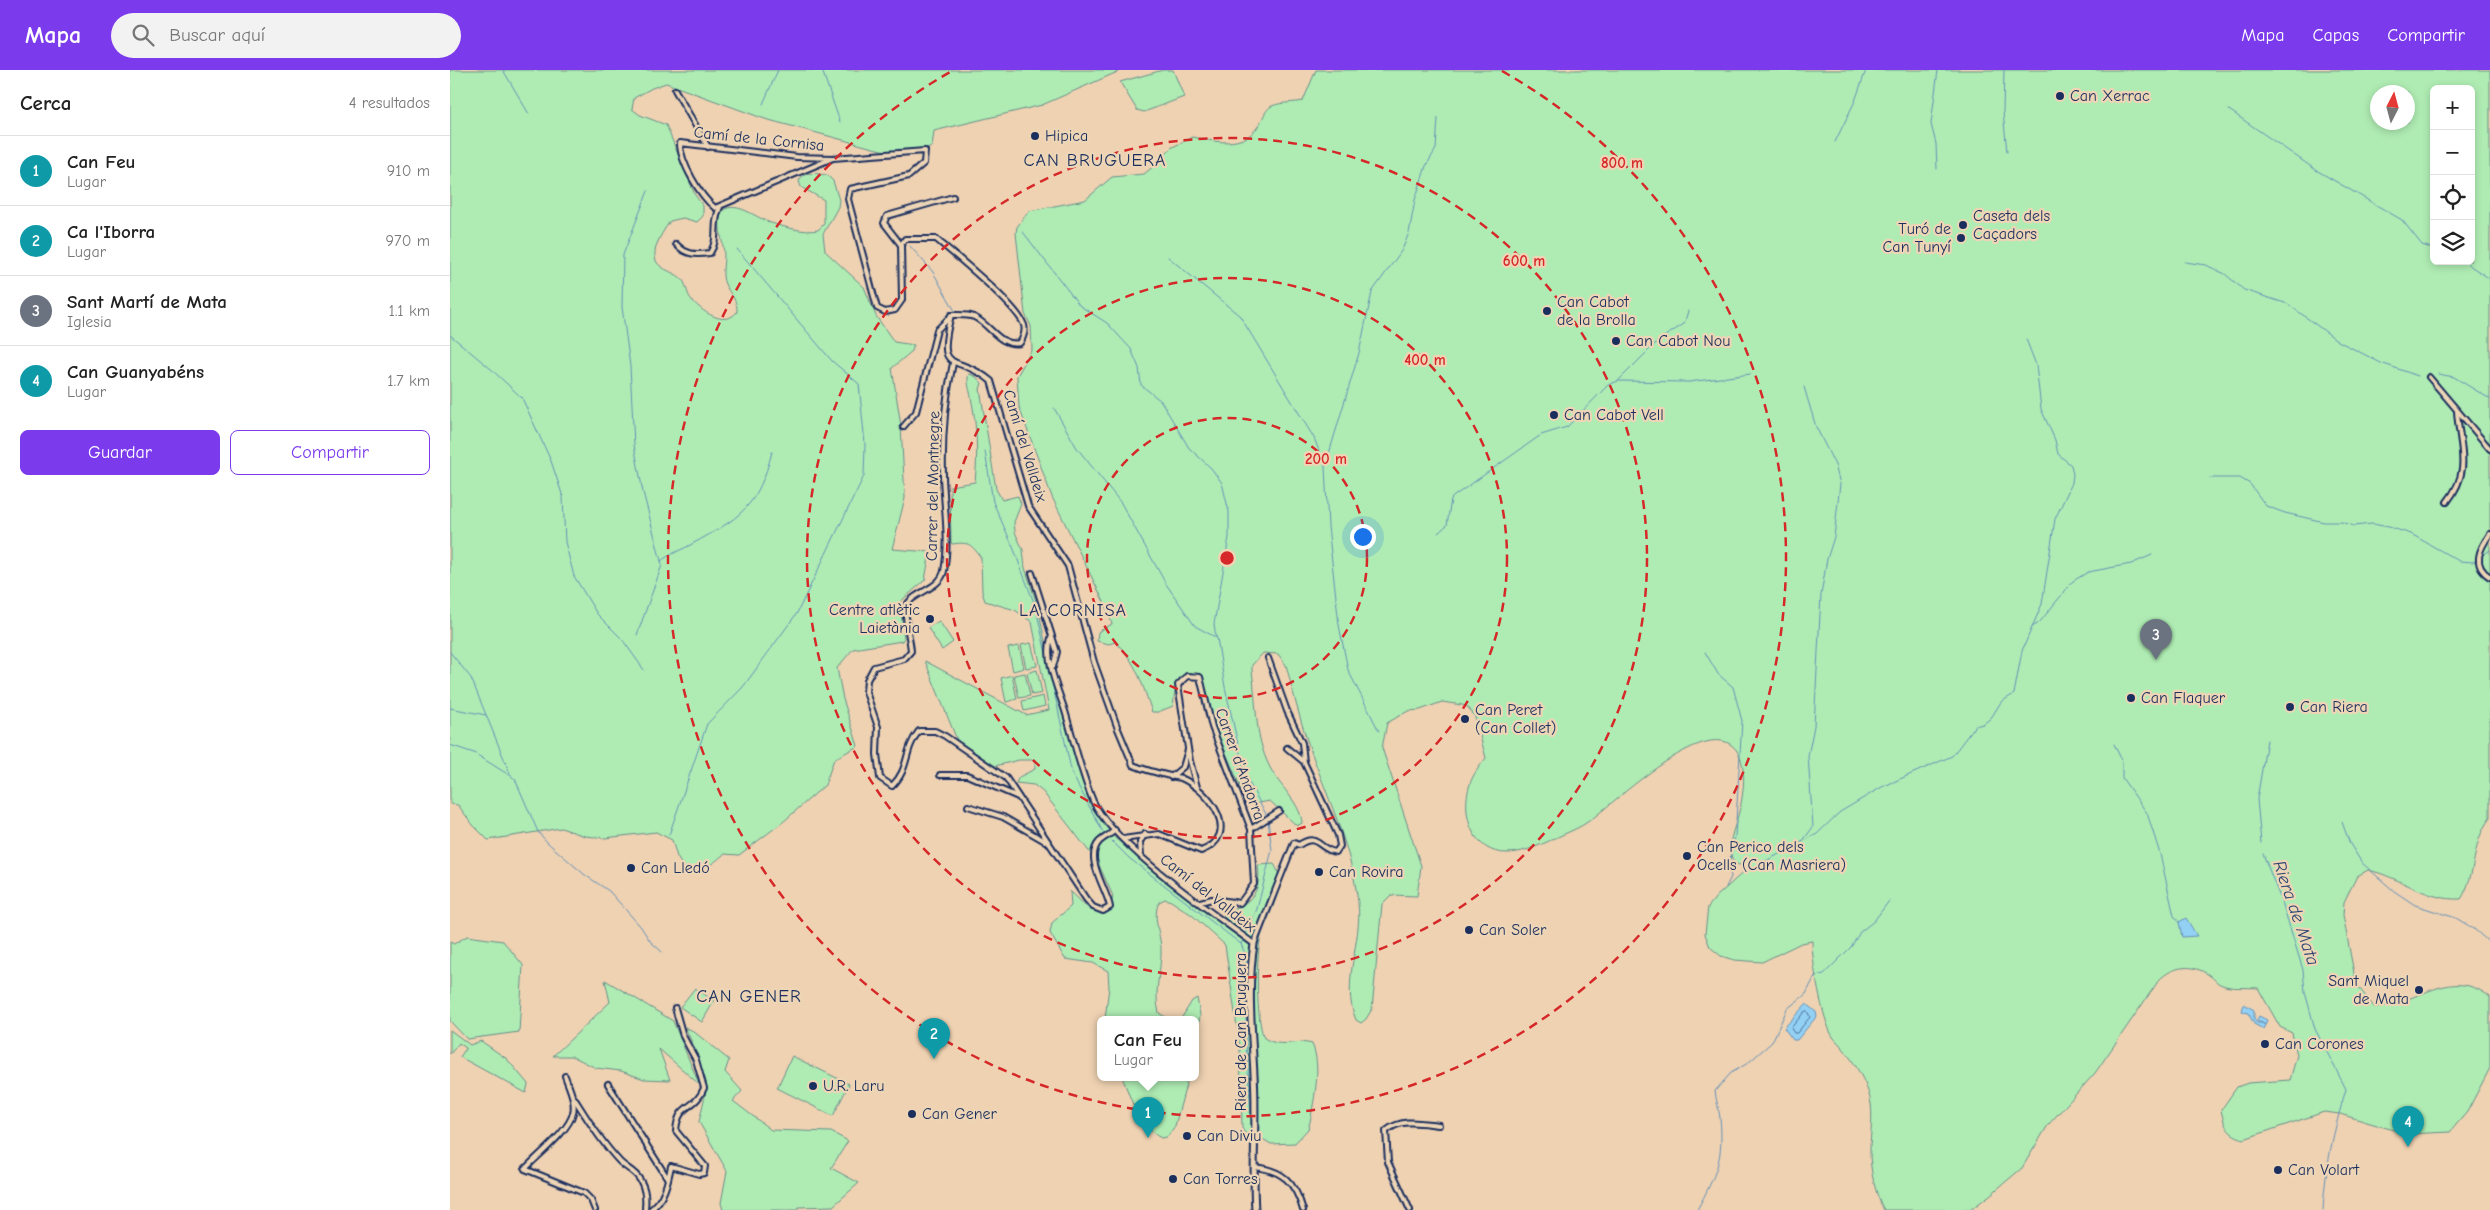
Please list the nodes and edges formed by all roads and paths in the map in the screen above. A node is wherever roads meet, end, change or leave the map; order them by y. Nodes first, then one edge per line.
1 (675, 90) dead end
2 (708, 147) junction
3 (833, 158) junction
4 (953, 197) dead end
5 (720, 207) junction
6 (676, 244) dead end
7 (901, 246) junction
8 (951, 316) junction
9 (953, 363) junction
10 (2429, 377) dead end
11 (2457, 411) junction
12 (903, 427) dead end
13 (2490, 449) edge
14 (2446, 502) dead end
15 (2490, 534) edge
16 (1032, 573) dead end
17 (2490, 577) edge
18 (1051, 638) junction
19 (1268, 658) dead end
20 (1053, 667) junction
21 (1189, 748) junction
22 (1287, 748) dead end
23 (1304, 762) junction
24 (940, 775) dead end
25 (1171, 777) junction
26 (1197, 787) junction
27 (1018, 797) junction
28 (968, 806) dead end
29 (1279, 811) dead end
30 (1251, 829) junction
31 (1114, 830) junction
32 (1145, 834) junction
33 (1123, 839) junction
34 (1047, 842) junction
35 (1142, 858) junction
36 (1200, 902) junction
37 (1254, 944) junction
38 (675, 1008) dead end
39 (565, 1076) dead end
40 (608, 1084) dead end
41 (573, 1097) junction
42 (1439, 1125) dead end
43 (1254, 1168) junction
44 (668, 1179) junction
45 (595, 1210) edge
46 (645, 1210) edge
47 (650, 1210) edge
48 (1256, 1210) edge
49 (1303, 1210) edge
50 (1410, 1210) edge

1 - 2 street
2 - 3 street, Camí de la Cornisa
2 - 5 street, Camí de la Cornisa
3 - 5 street
3 - 7 street, Camí de la Cornisa
4 - 7 street
5 - 6 street
7 - 8 street
8 - 9 street
8 - 12 street
9 - 25 street, Camí del Valldeix
9 - 27 street, Carrer del Montnegre
10 - 11 street
11 - 13 street
11 - 14 street
15 - 17 street
16 - 18 street
18 - 20 street
18 - 20 street
19 - 23 street
20 - 31 street
21 - 25 street
21 - 26 street, Carrer d'Andorra
21 - 30 street, Carrer d'Andorra
22 - 23 street
23 - 37 street
24 - 27 street
25 - 26 street, Camí del Valldeix
26 - 32 street, Camí del Valldeix
27 - 34 street, Carrer del Montnegre
28 - 34 street
29 - 30 street
30 - 36 street, Carrer d'Andorra
31 - 33 street
31 - 34 street, Carrer del Montnegre
32 - 33 street, Camí del Valldeix
32 - 35 street, Camí del Valldeix
33 - 35 street
35 - 36 street, Camí del Valldeix
36 - 37 street, Camí del Valldeix
37 - 43 street, Riera de Can Bruguera
38 - 44 street
39 - 41 street
40 - 44 street
41 - 45 street
41 - 46 street
42 - 50 street
43 - 48 street, Riera de Can Bruguera
43 - 49 street
44 - 47 street

